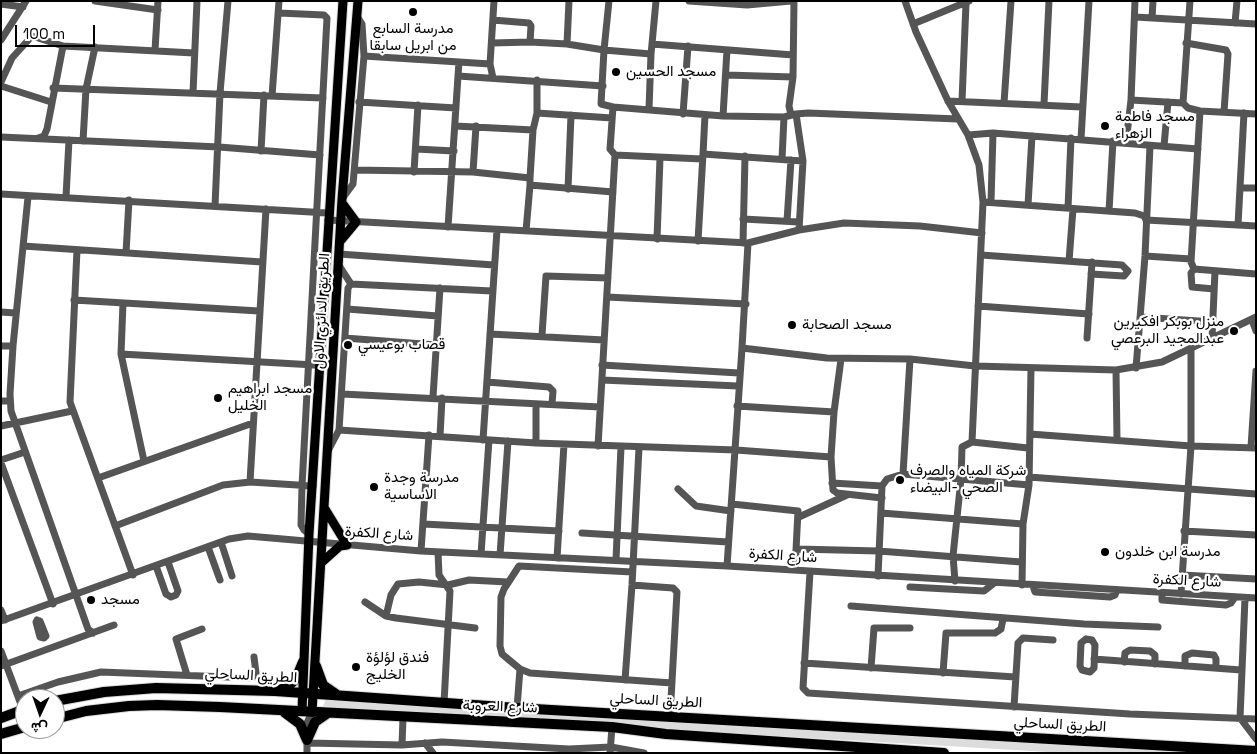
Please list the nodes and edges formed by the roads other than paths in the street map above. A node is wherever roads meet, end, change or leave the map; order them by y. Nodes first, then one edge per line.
1 (95, 1) edge
2 (158, 1) edge
3 (197, 1) edge
4 (228, 1) edge
5 (280, 1) edge
6 (343, 1) edge
7 (358, 1) edge
8 (494, 1) edge
9 (569, 1) edge
10 (609, 1) edge
11 (656, 1) edge
12 (689, 1) edge
13 (793, 1) edge
14 (905, 1) edge
15 (1011, 1) edge
16 (1049, 1) edge
17 (1089, 1) edge
18 (1135, 1) edge
19 (1153, 1) edge
20 (1190, 1) edge
21 (1236, 1) edge
22 (968, 2) edge
23 (1, 4) edge
24 (24, 4) edge
25 (158, 10) junction
26 (279, 13) junction
27 (357, 16) junction
28 (1135, 17) junction
29 (1152, 18) junction
30 (493, 20) junction
31 (1188, 20) junction
32 (1236, 23) junction
33 (913, 24) junction
34 (1256, 24) edge
35 (1, 40) edge
36 (530, 42) junction
37 (492, 43) junction
38 (1186, 43) junction
39 (567, 44) junction
40 (652, 44) junction
41 (63, 46) junction
42 (688, 46) junction
43 (94, 47) junction
44 (154, 50) junction
45 (604, 50) junction
46 (727, 50) junction
47 (194, 53) junction
48 (652, 54) junction
49 (794, 55) junction
50 (364, 56) junction
51 (459, 62) junction
52 (490, 64) junction
53 (726, 75) junction
54 (458, 76) junction
55 (793, 77) junction
56 (493, 78) junction
57 (537, 80) junction
58 (1, 82) edge
59 (1, 86) edge
60 (603, 86) junction
61 (53, 88) junction
62 (86, 89) junction
63 (193, 93) junction
64 (220, 93) junction
65 (268, 95) junction
66 (323, 98) junction
67 (1132, 100) junction
68 (948, 101) junction
69 (50, 102) junction
70 (359, 102) junction
71 (962, 102) junction
72 (1168, 102) junction
73 (1004, 103) junction
74 (1183, 103) junction
75 (1044, 104) junction
76 (418, 106) junction
77 (1082, 107) junction
78 (456, 108) junction
79 (613, 108) junction
80 (649, 109) junction
81 (1200, 111) junction
82 (1224, 112) junction
83 (536, 113) junction
84 (1244, 113) junction
85 (683, 114) junction
86 (1256, 114) edge
87 (571, 115) junction
88 (705, 115) junction
89 (790, 115) junction
90 (723, 116) junction
91 (612, 118) junction
92 (958, 120) junction
93 (455, 126) junction
94 (476, 126) junction
95 (533, 130) junction
96 (993, 134) junction
97 (968, 135) junction
98 (1032, 136) junction
99 (1, 137) edge
100 (38, 138) junction
101 (1071, 138) junction
102 (1081, 139) junction
103 (69, 140) junction
104 (83, 141) junction
105 (1113, 141) junction
106 (1126, 143) junction
107 (1150, 146) junction
108 (1164, 146) junction
109 (219, 147) junction
110 (416, 149) junction
111 (1198, 149) junction
112 (260, 151) junction
113 (454, 151) junction
114 (320, 155) junction
115 (615, 155) junction
116 (745, 156) junction
117 (703, 157) junction
118 (660, 158) junction
119 (782, 159) junction
120 (791, 160) junction
121 (803, 161) junction
122 (355, 170) junction
123 (414, 172) junction
124 (452, 172) junction
125 (473, 172) junction
126 (530, 181) junction
127 (1241, 188) junction
128 (1256, 188) edge
129 (568, 189) junction
130 (613, 192) junction
131 (1, 194) edge
132 (28, 197) junction
133 (66, 197) junction
134 (129, 200) junction
135 (342, 201) junction
136 (987, 202) junction
137 (1028, 205) junction
138 (215, 206) junction
139 (1070, 208) junction
140 (266, 209) junction
141 (1109, 210) junction
142 (317, 212) junction
143 (328, 216) junction
144 (743, 219) junction
145 (1146, 220) junction
146 (341, 221) junction
147 (356, 222) junction
148 (787, 222) junction
149 (1194, 222) junction
150 (1238, 225) junction
151 (799, 226) junction
152 (1256, 226) edge
153 (448, 227) junction
154 (497, 230) junction
155 (526, 232) junction
156 (982, 233) junction
157 (611, 237) junction
158 (657, 239) junction
159 (698, 241) junction
160 (340, 243) junction
161 (746, 243) junction
162 (23, 246) junction
163 (76, 250) junction
164 (126, 253) junction
165 (339, 254) junction
166 (981, 255) junction
167 (1146, 256) junction
168 (1191, 259) junction
169 (1069, 261) junction
170 (262, 262) junction
171 (1092, 262) junction
172 (338, 264) junction
173 (494, 265) junction
174 (1194, 269) junction
175 (1215, 271) junction
176 (1091, 274) junction
177 (1256, 274) edge
178 (608, 278) junction
179 (351, 284) junction
180 (440, 288) junction
181 (1214, 289) junction
182 (492, 291) junction
183 (607, 297) junction
184 (74, 300) junction
185 (123, 303) junction
186 (746, 304) junction
187 (978, 306) junction
188 (346, 309) junction
189 (259, 311) junction
190 (1, 312) edge
191 (15, 313) junction
192 (1089, 314) junction
193 (438, 316) junction
194 (1140, 316) junction
195 (1254, 318) edge
196 (1213, 322) junction
197 (1256, 331) edge
198 (490, 334) junction
199 (542, 335) junction
200 (345, 338) junction
201 (1087, 338) dead end
202 (1212, 338) junction
203 (604, 340) junction
204 (436, 345) junction
205 (1, 346) edge
206 (13, 346) junction
207 (742, 348) junction
208 (1191, 350) junction
209 (121, 354) junction
210 (841, 359) junction
211 (910, 359) junction
212 (255, 362) junction
213 (309, 365) junction
214 (320, 365) junction
215 (602, 365) junction
216 (332, 366) junction
217 (975, 366) junction
218 (1031, 368) junction
219 (1136, 368) junction
220 (1116, 370) junction
221 (1256, 370) edge
222 (739, 373) junction
223 (602, 380) junction
224 (487, 382) junction
225 (738, 386) junction
226 (342, 394) junction
227 (433, 398) junction
228 (442, 398) junction
229 (1, 401) edge
230 (10, 401) junction
231 (486, 401) junction
232 (536, 404) junction
233 (552, 404) junction
234 (737, 406) junction
235 (600, 407) junction
236 (72, 411) junction
237 (834, 412) junction
238 (14, 422) junction
239 (253, 423) junction
240 (1, 426) edge
241 (339, 430) junction
242 (1030, 434) junction
243 (429, 436) junction
244 (440, 436) junction
245 (1117, 439) junction
246 (486, 440) junction
247 (508, 441) junction
248 (972, 442) junction
249 (536, 443) junction
250 (564, 444) junction
251 (598, 446) junction
252 (1191, 446) junction
253 (621, 448) junction
254 (638, 448) junction
255 (1028, 448) junction
256 (1253, 448) edge
257 (736, 450) junction
258 (25, 452) junction
259 (327, 453) junction
260 (831, 457) junction
261 (1, 461) edge
262 (144, 461) junction
263 (903, 474) junction
264 (98, 478) junction
265 (961, 479) junction
266 (1028, 481) junction
267 (250, 482) junction
268 (832, 483) junction
269 (302, 486) junction
270 (313, 486) junction
271 (882, 486) junction
272 (678, 489) dead end
273 (1187, 489) junction
274 (1256, 494) edge
275 (848, 495) junction
276 (882, 498) junction
277 (324, 507) junction
278 (731, 508) junction
279 (881, 513) junction
280 (799, 517) junction
281 (957, 519) junction
282 (423, 524) junction
283 (1023, 524) junction
284 (115, 526) junction
285 (484, 526) junction
286 (502, 527) junction
287 (559, 531) junction
288 (1184, 531) junction
289 (582, 533) dead end
290 (617, 535) junction
291 (1256, 535) edge
292 (634, 536) junction
293 (309, 538) junction
294 (221, 542) junction
295 (728, 542) junction
296 (322, 543) junction
297 (346, 545) junction
298 (208, 547) junction
299 (797, 549) junction
300 (224, 551) junction
301 (422, 551) junction
302 (880, 551) junction
303 (438, 552) junction
304 (482, 554) junction
305 (500, 555) junction
306 (211, 556) junction
307 (521, 556) junction
308 (953, 556) junction
309 (557, 558) junction
310 (616, 560) junction
311 (634, 561) junction
312 (168, 562) junction
313 (1021, 562) junction
314 (321, 563) junction
315 (156, 566) junction
316 (519, 566) junction
317 (727, 566) junction
318 (795, 570) junction
319 (632, 572) junction
320 (810, 572) junction
321 (133, 575) junction
322 (1182, 575) junction
323 (232, 576) dead end
324 (878, 576) junction
325 (1256, 579) edge
326 (220, 580) dead end
327 (955, 581) junction
328 (508, 582) junction
329 (993, 584) junction
330 (448, 585) junction
331 (632, 585) junction
332 (1022, 585) junction
333 (910, 587) dead end
334 (1162, 593) junction
335 (1181, 594) junction
336 (77, 595) junction
337 (1235, 597) junction
338 (1245, 598) junction
339 (1256, 598) edge
340 (366, 602) dead end
341 (52, 604) junction
342 (851, 606) dead end
343 (1, 610) edge
344 (34, 610) junction
345 (386, 616) junction
346 (1003, 619) junction
347 (37, 620) dead end
348 (3, 621) edge
349 (114, 625) dead end
350 (449, 625) junction
351 (1158, 627) dead end
352 (475, 628) dead end
353 (910, 628) dead end
354 (202, 629) dead end
355 (93, 633) junction
356 (1053, 640) dead end
357 (1, 651) edge
358 (254, 658) dead end
359 (1094, 659) dead end
360 (303, 662) junction
361 (1124, 662) junction
362 (804, 663) junction
363 (1156, 664) junction
364 (4, 665) edge
365 (316, 666) junction
366 (1184, 666) junction
367 (872, 668) junction
368 (1216, 668) junction
369 (520, 669) junction
370 (1240, 670) junction
371 (943, 673) junction
372 (187, 675) junction
373 (1015, 677) junction
374 (625, 680) junction
375 (672, 683) junction
376 (168, 688) junction
377 (15, 689) edge
378 (40, 689) edge
379 (136, 689) junction
380 (275, 691) junction
381 (308, 694) junction
382 (339, 696) junction
383 (65, 700) edge
384 (444, 703) junction
385 (166, 705) junction
386 (137, 706) junction
387 (1014, 707) junction
388 (517, 708) junction
389 (281, 711) junction
390 (307, 712) junction
391 (331, 712) junction
392 (15, 713) edge
393 (65, 716) edge
394 (670, 717) junction
395 (1, 718) edge
396 (403, 718) junction
397 (1240, 718) junction
398 (1256, 719) edge
399 (612, 727) junction
400 (15, 730) edge
401 (1, 734) edge
402 (1256, 739) edge
403 (307, 742) junction
404 (425, 743) junction
405 (394, 744) junction
406 (402, 745) junction
407 (610, 750) edge
408 (568, 751) edge
409 (1256, 751) edge
410 (307, 753) edge
411 (394, 753) edge
412 (433, 753) edge
413 (644, 753) edge
414 (944, 753) edge

1 - 25 street
2 - 25 street
3 - 47 street
4 - 64 street
5 - 26 street
6 - 143 main road, الطريق الدائري الاول
7 - 27 main road, الطريق الدائري الاول
8 - 30 street
9 - 39 street
10 - 45 street
11 - 40 street
12 - 13 street
13 - 49 street
14 - 33 street
15 - 73 street
16 - 75 street
17 - 77 street
18 - 28 street
19 - 29 street
20 - 31 street
21 - 32 street
22 - 33 street
22 - 71 street
23 - 24 street
24 - 35 street
25 - 44 street
26 - 65 street
26 - 66 street
27 - 50 street
27 - 135 main road, الطريق الدائري الاول
28 - 29 street
28 - 67 street
29 - 31 street
30 - 36 street
30 - 37 street
31 - 32 street
31 - 38 street
32 - 34 street
33 - 68 street
36 - 37 street
36 - 39 street
37 - 52 street
38 - 74 street
38 - 82 street
39 - 45 street
40 - 42 street
40 - 48 street
41 - 43 street
41 - 58 street
41 - 61 street
42 - 46 street
42 - 85 street
43 - 44 street
43 - 62 street
44 - 47 street
45 - 48 street
45 - 60 street
46 - 49 street
46 - 53 street
47 - 63 street
48 - 80 street
49 - 55 street
50 - 51 street
50 - 70 street
51 - 52 street
51 - 54 street
52 - 56 street
53 - 55 street
53 - 90 street
54 - 56 street
54 - 78 street
55 - 89 street
56 - 57 street
57 - 60 street
57 - 83 street
59 - 69 street
60 - 79 street
61 - 62 street
61 - 69 street
62 - 63 street
62 - 104 street
63 - 64 street
64 - 65 street
64 - 109 street
65 - 66 street
65 - 112 street
66 - 114 street
67 - 72 street
67 - 106 street
68 - 71 street
68 - 92 street
69 - 100 street
70 - 76 street
70 - 122 street
71 - 73 street
72 - 74 street
72 - 108 street
73 - 75 street
74 - 81 street
75 - 77 street
76 - 78 street
76 - 110 street
77 - 102 street
78 - 93 street
79 - 80 street
79 - 91 street
80 - 85 street
81 - 82 street
81 - 111 street
82 - 84 street
83 - 87 street
83 - 95 street
84 - 86 street
84 - 127 street
85 - 88 street
87 - 91 street
87 - 129 street
88 - 90 street
88 - 117 street
89 - 90 street
89 - 92 street
89 - 119 street
89 - 121 street
91 - 115 street
92 - 97 street
93 - 94 street
93 - 113 street
94 - 95 street
94 - 125 street
95 - 126 street
96 - 97 street
96 - 98 street
96 - 136 street
97 - 136 street
98 - 101 street
98 - 137 street
99 - 100 street
100 - 103 street
101 - 102 street
101 - 139 street
102 - 105 street
103 - 104 street
103 - 133 street
104 - 109 street
105 - 106 street
105 - 141 street
106 - 107 street
107 - 108 street
107 - 145 street
108 - 111 street
109 - 112 street
109 - 138 street
110 - 113 street
110 - 123 street
111 - 149 street
112 - 114 street
113 - 124 street
114 - 142 street
115 - 118 street
115 - 130 street
116 - 117 street
116 - 119 street
116 - 144 street
117 - 118 street
117 - 159 street
118 - 158 street
119 - 120 street
120 - 121 street
120 - 148 street
121 - 151 street
122 - 123 street
122 - 135 street
123 - 124 street
124 - 125 street
124 - 153 street
125 - 126 street
126 - 129 street
126 - 155 street
127 - 128 street
127 - 150 street
129 - 130 street
130 - 157 street
131 - 132 street
132 - 133 street
132 - 162 street
133 - 134 street
134 - 138 street
134 - 164 street
135 - 146 main road, الطريق الدائري الاول
135 - 147 main road
136 - 137 street
136 - 156 street
137 - 139 street
138 - 140 street
139 - 141 street
139 - 169 street
140 - 142 street
140 - 170 street
141 - 145 street
142 - 143 street
142 - 213 street
143 - 146 street
143 - 214 main road, الطريق الدائري الاول
144 - 148 street
144 - 161 street
145 - 149 street
145 - 167 street
146 - 147 street
146 - 160 main road, الطريق الدائري الاول
147 - 153 street
147 - 160 main road
148 - 151 street
149 - 150 street
149 - 168 street
150 - 152 street
151 - 156 street
151 - 161 street
153 - 154 street
154 - 155 street
154 - 173 street
155 - 157 street
156 - 166 street
157 - 158 street
157 - 178 street
158 - 159 street
159 - 161 street
160 - 165 main road, الطريق الدائري الاول
161 - 186 street
162 - 163 street
162 - 191 street
163 - 164 street
163 - 184 street
164 - 170 street
165 - 172 main road, الطريق الدائري الاول
165 - 173 street
166 - 169 street
166 - 187 street
167 - 168 street
167 - 194 street
168 - 174 street
169 - 171 street
170 - 189 street
171 - 176 street
171 - 176 street
172 - 179 street
172 - 216 main road, الطريق الدائري الاول
173 - 182 street
174 - 175 street
174 - 181 street
175 - 177 street
175 - 181 street
176 - 192 street
178 - 183 street
178 - 199 street
179 - 180 street
179 - 188 street
180 - 182 street
180 - 193 street
181 - 196 street
182 - 198 street
183 - 186 street
183 - 203 street
184 - 185 street
184 - 236 street
185 - 189 street
185 - 209 street
186 - 207 street
187 - 192 street
187 - 217 street
188 - 193 street
188 - 200 street
189 - 212 street
190 - 191 street
191 - 206 street
192 - 201 street
193 - 204 street
194 - 196 street
194 - 219 street
195 - 197 street
195 - 202 street
196 - 202 street
198 - 199 street
198 - 224 street
199 - 203 street
200 - 204 street
200 - 226 street
202 - 208 street
203 - 215 street
204 - 227 street
205 - 206 street
206 - 230 street
207 - 210 street
207 - 222 street
208 - 219 street
208 - 252 street
209 - 212 street
209 - 262 street
210 - 211 street
210 - 237 street
211 - 217 street
211 - 263 street
212 - 213 street
212 - 239 street
213 - 214 street
213 - 269 street
214 - 216 street
214 - 270 main road, الطريق الدائري الاول
215 - 222 street
215 - 223 street
216 - 259 main road, الطريق الدائري الاول
217 - 218 street
217 - 248 street
218 - 220 street
218 - 242 street
219 - 220 street
220 - 245 street
221 - 256 street
222 - 225 street
223 - 225 street
223 - 235 street
224 - 231 street
224 - 233 street
225 - 234 street
226 - 227 street
226 - 241 street
227 - 228 street
228 - 231 street
228 - 244 street
229 - 230 street
230 - 238 street
231 - 232 street
231 - 246 street
232 - 233 street
232 - 249 street
233 - 235 street
234 - 237 street
234 - 257 street
235 - 251 street
236 - 238 street
236 - 264 street
237 - 260 street
238 - 240 street
238 - 258 street
239 - 262 street
239 - 267 street
241 - 243 street
241 - 259 street
242 - 245 street
242 - 255 street
243 - 244 street
243 - 282 street
244 - 246 street
245 - 252 street
246 - 247 street
246 - 285 street
247 - 249 street
247 - 286 street
248 - 255 street
248 - 265 street
249 - 250 street
250 - 251 street
250 - 287 street
251 - 253 street
252 - 256 street
252 - 273 street
253 - 254 street
253 - 290 street
254 - 257 street
254 - 292 street
255 - 266 street
257 - 260 street
257 - 278 street
258 - 261 street
258 - 336 street
259 - 277 main road, الطريق الدائري الاول
260 - 268 street
261 - 341 street
262 - 264 street
263 - 265 street
263 - 271 street
264 - 284 street
265 - 266 street
265 - 281 street
266 - 273 street
266 - 283 street
267 - 269 street
267 - 284 street
268 - 271 street
268 - 275 street
269 - 270 street
269 - 293 street
270 - 293 main road, الطريق الدائري الاول
271 - 276 street
272 - 278 street
273 - 274 street
273 - 288 street
275 - 276 street
275 - 280 street
276 - 279 street
277 - 296 main road, الطريق الدائري الاول
277 - 297 main road
278 - 280 street
278 - 295 street
279 - 281 street
279 - 302 street
280 - 299 street
281 - 283 street
281 - 308 street
282 - 285 street
282 - 301 street
283 - 313 street
284 - 321 street
285 - 286 street
285 - 304 street
286 - 287 street
286 - 305 street
287 - 309 street
288 - 291 street
288 - 322 street
289 - 290 street
290 - 292 street
290 - 310 street
292 - 295 street
292 - 311 street
293 - 294 street, شارع الكفرة
293 - 296 street, شارع الكفرة
293 - 360 main road, الطريق الدائري الاول
294 - 298 street, شارع الكفرة
294 - 300 street
295 - 317 street
296 - 297 street, شارع الكفرة
296 - 314 main road, الطريق الدائري الاول
297 - 301 street, شارع الكفرة
297 - 314 main road
298 - 306 street
298 - 312 street, شارع الكفرة
299 - 302 street
299 - 318 street
300 - 306 street
300 - 323 street
301 - 303 street, شارع الكفرة
302 - 308 street
302 - 324 street
303 - 304 street, شارع الكفرة
303 - 330 street
304 - 305 street, شارع الكفرة
305 - 307 street, شارع الكفرة
306 - 326 street
307 - 309 street, شارع الكفرة
307 - 316 street
308 - 313 street
308 - 327 street
309 - 310 street, شارع الكفرة
310 - 311 street, شارع الكفرة
311 - 317 street, شارع الكفرة
311 - 319 street
312 - 315 street, شارع الكفرة
312 - 315 street
313 - 332 street
314 - 365 main road, الطريق الدائري الاول
315 - 321 street, شارع الكفرة
316 - 319 street
316 - 328 street
317 - 318 street, شارع الكفرة
318 - 320 street, شارع الكفرة
319 - 331 street
320 - 324 street, شارع الكفرة
320 - 362 street
321 - 336 street, شارع الكفرة
322 - 325 street
322 - 335 street
324 - 327 street, شارع الكفرة
327 - 329 street, شارع الكفرة
328 - 330 street
328 - 369 street
329 - 332 street, شارع الكفرة
329 - 333 street
330 - 345 street
330 - 350 street
331 - 374 street
331 - 375 street
332 - 334 street, شارع الكفرة
334 - 335 street, شارع الكفرة
334 - 337 street
335 - 337 street, شارع الكفرة
336 - 341 street, شارع الكفرة
336 - 355 street
337 - 338 street, شارع الكفرة
338 - 339 street, شارع الكفرة
338 - 370 street
340 - 345 street
341 - 344 street, شارع الكفرة
342 - 346 street
343 - 348 street
344 - 347 street
344 - 348 street, شارع الكفرة
345 - 350 street
346 - 351 street
346 - 371 street
349 - 355 street
350 - 352 street
350 - 384 street
353 - 367 street
354 - 372 street
355 - 364 street
356 - 373 street
357 - 364 street
358 - 372 street
359 - 361 street
360 - 380 highway
360 - 381 main road, الطريق الدائري الاول
361 - 363 street
361 - 363 street
362 - 367 street
362 - 387 street
363 - 366 street
364 - 377 street
365 - 381 main road, الطريق الدائري الاول
365 - 382 highway
366 - 368 street
366 - 368 street
367 - 371 street
368 - 370 street
369 - 374 street
369 - 388 street
370 - 397 street
371 - 373 street
372 - 378 street
373 - 387 street
374 - 375 street
375 - 394 street
376 - 379 highway, الطريق الساحلي
376 - 380 highway, الطريق الساحلي
376 - 385 highway
379 - 383 highway, الطريق الساحلي
379 - 386 highway
380 - 381 highway, الطريق الساحلي
381 - 382 highway, الطريق الساحلي
381 - 390 main road, الطريق الدائري الاول
382 - 384 highway, الطريق الساحلي
384 - 388 highway, الطريق الساحلي
385 - 386 highway, شارع العروبة
385 - 389 highway, شارع العروبة
386 - 393 highway, شارع العروبة
387 - 397 street
388 - 394 highway, الطريق الساحلي
389 - 390 highway, شارع العروبة
389 - 403 highway
390 - 391 highway, شارع العروبة
390 - 403 street
391 - 396 highway, شارع العروبة
391 - 403 highway
392 - 395 highway
394 - 409 highway, الطريق الساحلي
396 - 399 highway, شارع العروبة
396 - 406 street
397 - 398 street
397 - 402 street
399 - 407 street
399 - 414 highway, شارع العروبة
400 - 401 highway
403 - 405 street
403 - 410 street
404 - 406 street
404 - 408 street
404 - 412 street
405 - 406 street
405 - 411 street
407 - 408 street
407 - 413 street

